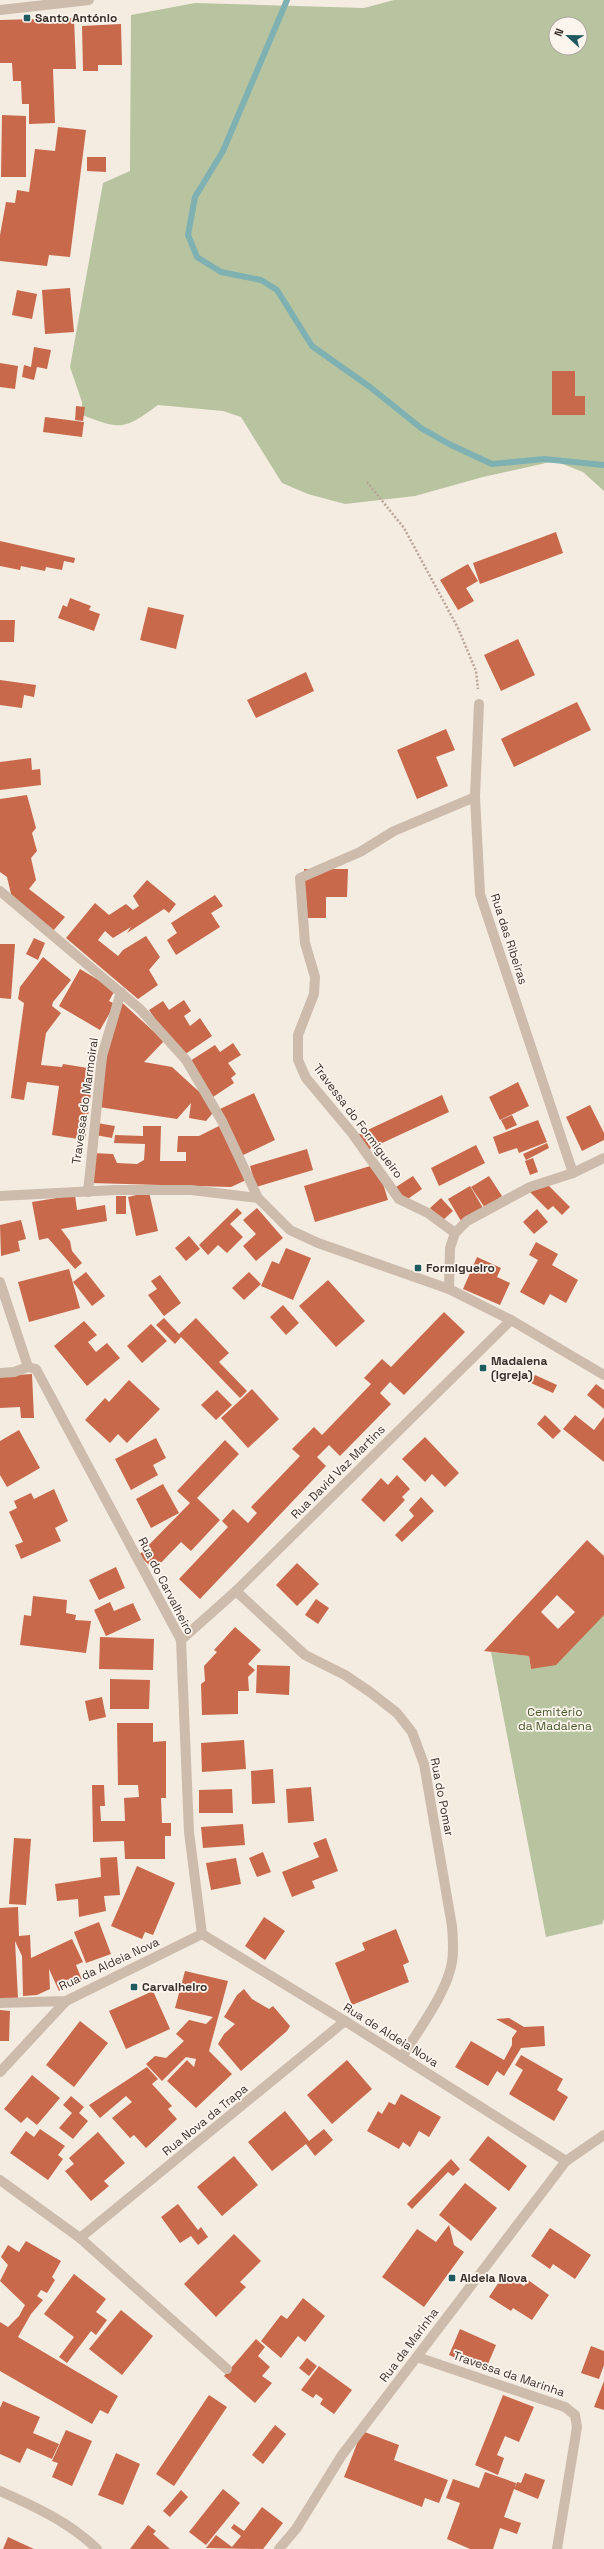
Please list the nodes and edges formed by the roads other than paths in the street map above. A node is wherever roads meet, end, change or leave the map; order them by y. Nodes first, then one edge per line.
1 (89, 0) edge
2 (0, 10) edge
3 (479, 704) road end
4 (474, 797) junction
5 (0, 891) edge
6 (121, 992) junction
7 (604, 1158) edge
8 (572, 1173) junction
9 (88, 1192) junction
10 (0, 1196) edge
11 (258, 1198) junction
12 (455, 1233) junction
13 (0, 1282) edge
14 (448, 1289) junction
15 (510, 1320) junction
16 (28, 1366) junction
17 (0, 1373) edge
18 (604, 1374) edge
19 (236, 1591) junction
20 (181, 1640) junction
21 (202, 1934) junction
22 (66, 2001) junction
23 (0, 2004) edge
24 (346, 2021) junction
25 (402, 2057) junction
26 (0, 2072) edge
27 (604, 2135) edge
28 (566, 2161) junction
29 (0, 2180) edge
30 (80, 2238) junction
31 (417, 2357) junction
32 (227, 2369) dead end
33 (0, 2491) edge
34 (97, 2549) edge
35 (279, 2549) edge
36 (557, 2549) edge

1 - 2 street
3 - 4 street, Rua das Ribeiras
4 - 8 street, Rua das Ribeiras
4 - 12 street, Travessa do Formigueiro
5 - 6 street
6 - 9 street, Travessa do Marmoiral
6 - 11 street
7 - 8 street
8 - 12 street
9 - 10 street
9 - 11 street
11 - 14 street
12 - 14 street
13 - 16 street, Rua do Carvalheiro
14 - 15 street
15 - 18 street
15 - 19 street, Rua David Vaz Martins
16 - 17 street
16 - 20 street, Rua do Carvalheiro
19 - 20 street, Rua David Vaz Martins
19 - 25 street, Rua do Pomar
20 - 21 street, Rua do Carvalheiro
21 - 22 street, Rua da Aldeia Nova
21 - 24 street, Rua de Aldeia Nova
22 - 23 street, Rua da Aldeia Nova
22 - 26 street
24 - 25 street, Rua de Aldeia Nova
24 - 30 street, Rua Nova da Trapa
25 - 28 street, Rua de Aldeia Nova
27 - 28 street, Rua da Marinha
28 - 31 street, Rua da Marinha
29 - 30 street
30 - 32 street
31 - 35 street, Rua da Marinha
31 - 36 street, Travessa da Marinha
33 - 34 street

